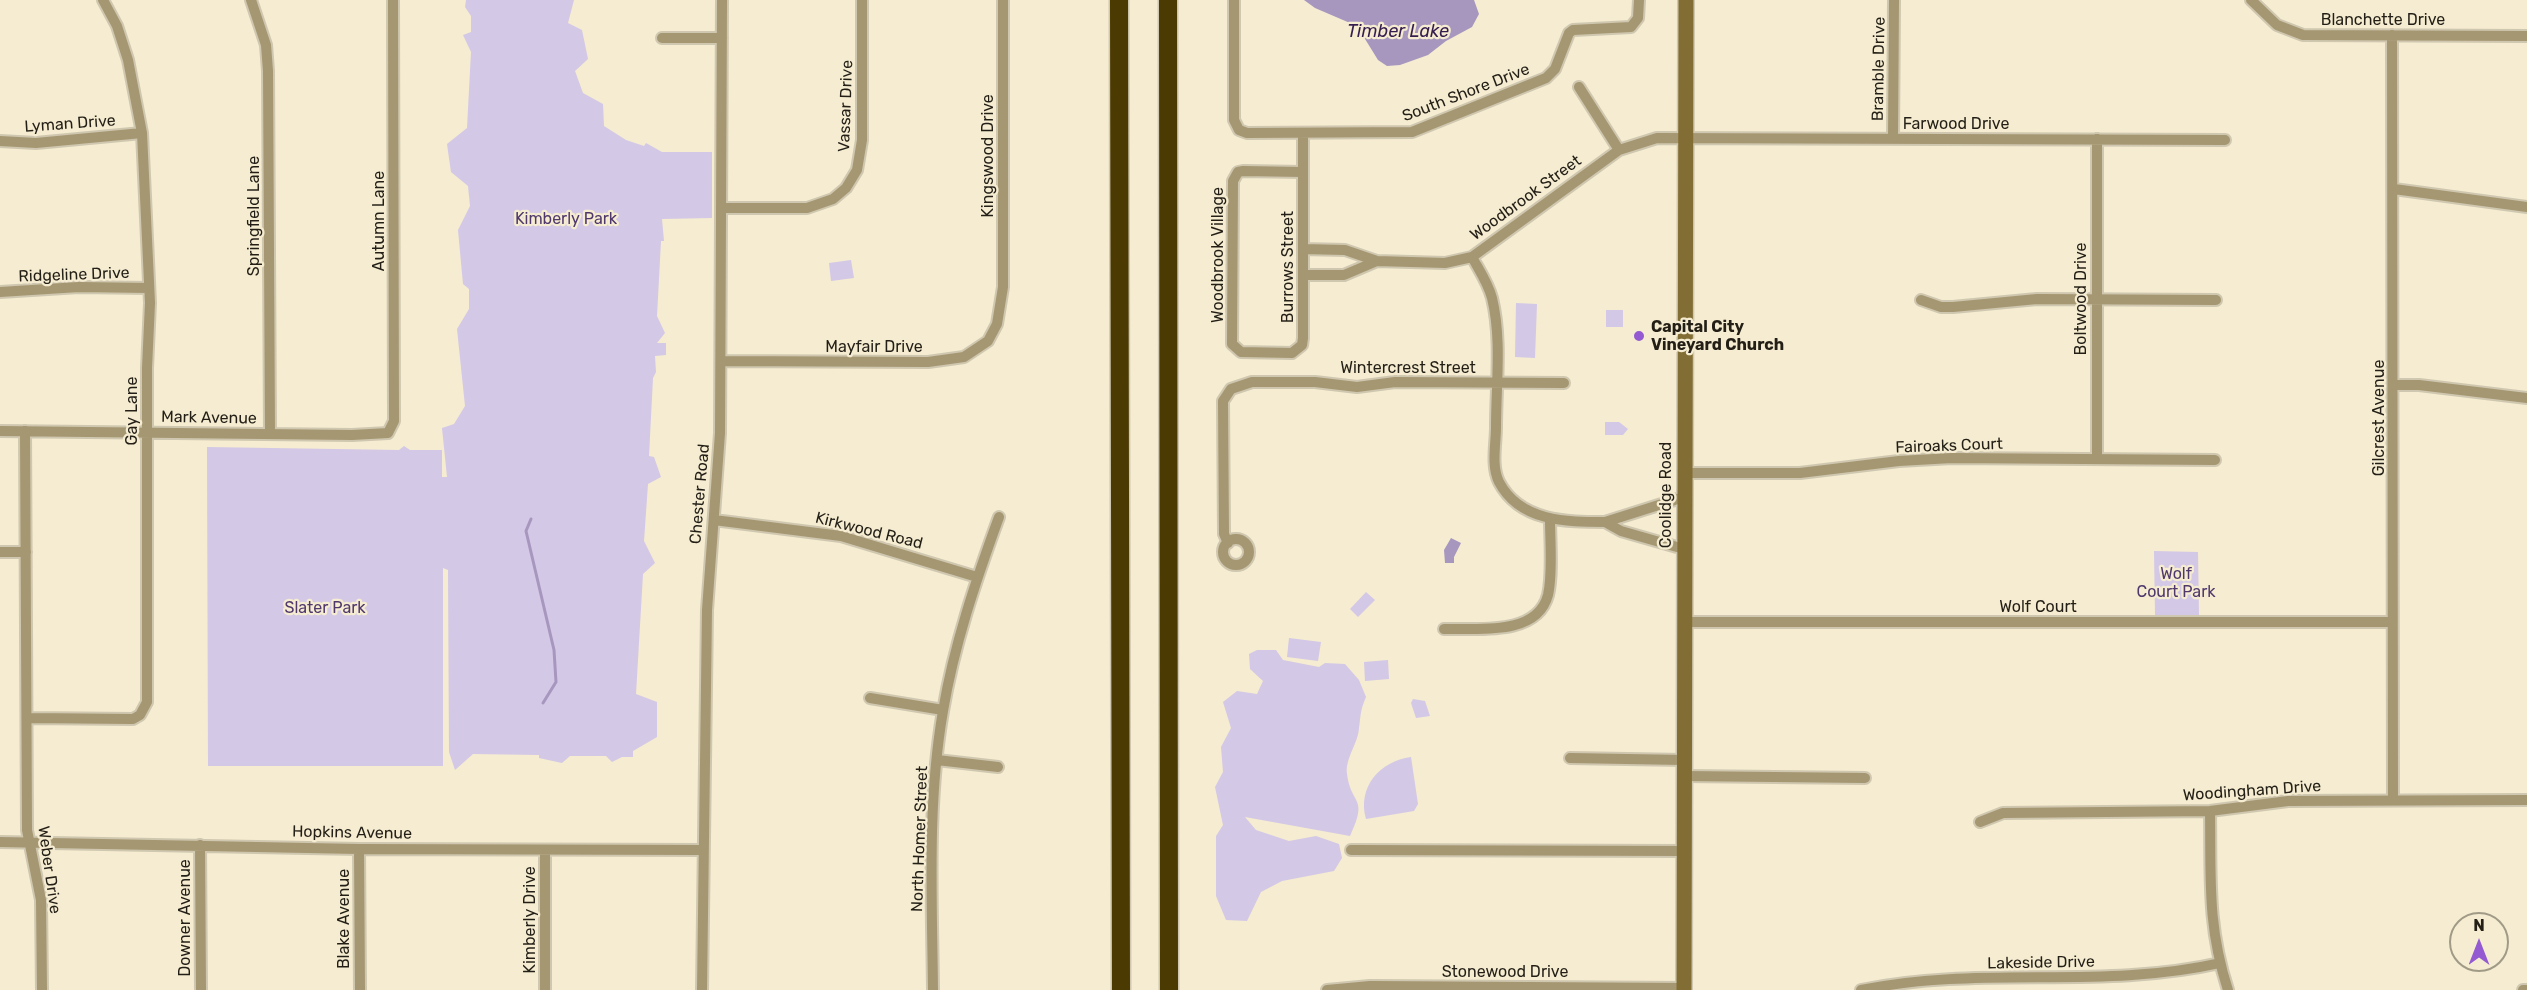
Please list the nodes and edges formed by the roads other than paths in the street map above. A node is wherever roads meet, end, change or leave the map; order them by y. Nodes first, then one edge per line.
1 (104, 0) edge
2 (251, 0) edge
3 (393, 0) edge
4 (722, 0) edge
5 (862, 0) edge
6 (1003, 0) edge
7 (1119, 0) edge
8 (1168, 0) edge
9 (1234, 0) edge
10 (1639, 0) edge
11 (1686, 0) edge
12 (1894, 0) edge
13 (2251, 0) edge
14 (2392, 35) junction
15 (2527, 36) edge
16 (662, 38) dead end
17 (722, 38) junction
18 (1579, 87) dead end
19 (142, 133) junction
20 (1303, 134) junction
21 (1687, 138) junction
22 (1893, 139) junction
23 (2097, 139) junction
24 (2226, 140) dead end
25 (0, 141) edge
26 (1619, 150) junction
27 (1303, 172) junction
28 (2394, 189) junction
29 (2527, 207) edge
30 (722, 208) junction
31 (1303, 249) junction
32 (1354, 252) junction
33 (1472, 257) junction
34 (1377, 261) junction
35 (1353, 274) junction
36 (1303, 276) junction
37 (149, 288) junction
38 (0, 292) edge
39 (2096, 299) junction
40 (1921, 300) dead end
41 (2216, 300) dead end
42 (1001, 312) joint
43 (1232, 344) joint
44 (722, 361) junction
45 (1496, 383) junction
46 (1564, 383) dead end
47 (2394, 385) junction
48 (2527, 398) edge
49 (0, 430) edge
50 (25, 431) junction
51 (147, 432) junction
52 (270, 434) junction
53 (381, 435) joint
54 (2097, 459) junction
55 (2215, 460) dead end
56 (1684, 473) junction
57 (1684, 497) junction
58 (999, 517) dead end
59 (1550, 519) junction
60 (714, 520) junction
61 (1605, 522) junction
62 (1228, 543) dead end
63 (1684, 549) junction
64 (0, 552) edge
65 (26, 552) junction
66 (977, 577) junction
67 (1684, 622) junction
68 (2391, 622) junction
69 (1444, 629) dead end
70 (870, 698) dead end
71 (943, 711) junction
72 (28, 718) junction
73 (1570, 758) dead end
74 (937, 760) junction
75 (1684, 760) junction
76 (998, 767) dead end
77 (1684, 776) junction
78 (1865, 778) dead end
79 (2393, 800) junction
80 (2527, 800) edge
81 (2210, 810) junction
82 (1980, 822) dead end
83 (0, 842) edge
84 (28, 843) junction
85 (200, 845) junction
86 (359, 849) junction
87 (545, 850) junction
88 (703, 850) junction
89 (1351, 850) dead end
90 (1684, 851) junction
91 (2220, 963) junction
92 (1536, 989) edge
93 (1684, 989) edge
94 (42, 990) edge
95 (201, 990) edge
96 (360, 990) edge
97 (545, 990) edge
98 (702, 990) edge
99 (933, 990) edge
100 (1121, 990) edge
101 (1168, 990) edge
102 (1327, 990) edge
103 (1862, 990) edge
104 (2228, 990) edge

1 - 19 street, Gay Lane
2 - 52 street, Springfield Lane
3 - 53 street, Autumn Lane
4 - 17 street, Chester Road
5 - 30 street, Vassar Drive
6 - 42 street, Kingswood Drive
7 - 100 highway
8 - 101 highway
9 - 20 street, South Shore Drive
10 - 20 street, South Shore Drive
11 - 21 street, Coolidge Road
12 - 22 street, Bramble Drive
13 - 14 street, Blanchette Drive
14 - 15 street, Blanchette Drive
14 - 28 street, Gilcrest Avenue
16 - 17 street
17 - 30 street, Chester Road
18 - 26 street
19 - 25 street, Lyman Drive
19 - 37 street, Gay Lane
20 - 27 street, Burrows Street
21 - 22 street, Farwood Drive
21 - 26 street, Woodbrook Street
21 - 56 street, Coolidge Road
22 - 23 street, Farwood Drive
23 - 24 street, Farwood Drive
23 - 39 street, Boltwood Drive
26 - 33 street, Woodbrook Street
27 - 31 street, Burrows Street
27 - 43 street, Woodbrook Village
28 - 29 street
28 - 47 street, Gilcrest Avenue
30 - 44 street, Chester Road
31 - 32 street, Woodbrook Street
31 - 36 street, Burrows Street
32 - 34 street, Woodbrook Street
32 - 35 street
33 - 34 street, Woodbrook Street
33 - 45 street
34 - 35 street
35 - 36 street
36 - 43 street, Burrows Street
37 - 38 street, Ridgeline Drive
37 - 51 street, Gay Lane
39 - 40 street
39 - 41 street
39 - 54 street, Boltwood Drive
42 - 44 street, Mayfair Drive
44 - 60 street, Chester Road
45 - 46 street, Wintercrest Street
45 - 59 street
45 - 62 street, Wintercrest Street
47 - 48 street
47 - 68 street, Gilcrest Avenue
49 - 50 street, Mark Avenue
50 - 51 street, Mark Avenue
50 - 65 street, Weber Drive
51 - 52 street, Mark Avenue
51 - 72 street, Gay Lane
52 - 53 street, Mark Avenue
54 - 55 street, Fairoaks Court
54 - 56 street, Fairoaks Court
56 - 57 street, Coolidge Road
57 - 61 street
57 - 63 street, Coolidge Road
58 - 66 street, North Homer Street
59 - 61 street
59 - 69 street
60 - 66 street, Kirkwood Road
60 - 88 street, Chester Road
61 - 63 street
63 - 67 street, Coolidge Road
64 - 65 street
65 - 72 street, Weber Drive
66 - 71 street, North Homer Street
67 - 68 street, Wolf Court
67 - 75 street, Coolidge Road
68 - 79 street, Gilcrest Avenue
70 - 71 street
71 - 74 street, North Homer Street
72 - 84 street, Weber Drive
73 - 75 street
74 - 76 street
74 - 99 street, North Homer Street
75 - 77 street, Coolidge Road
77 - 78 street
77 - 90 street, Coolidge Road
79 - 80 street, Woodingham Drive
79 - 81 street, Woodingham Drive
81 - 82 street, Woodingham Drive
81 - 91 street
83 - 84 street, Hopkins Avenue
84 - 85 street, Hopkins Avenue
84 - 94 street, Weber Drive
85 - 86 street, Hopkins Avenue
85 - 95 street, Downer Avenue
86 - 87 street, Hopkins Avenue
86 - 96 street, Blake Avenue
87 - 88 street, Hopkins Avenue
87 - 97 street, Kimberly Drive
88 - 98 street, Chester Road
89 - 90 street
90 - 93 street, Coolidge Road
91 - 103 street, Lakeside Drive
91 - 104 street
92 - 93 street, Stonewood Drive
92 - 102 street, Stonewood Drive

